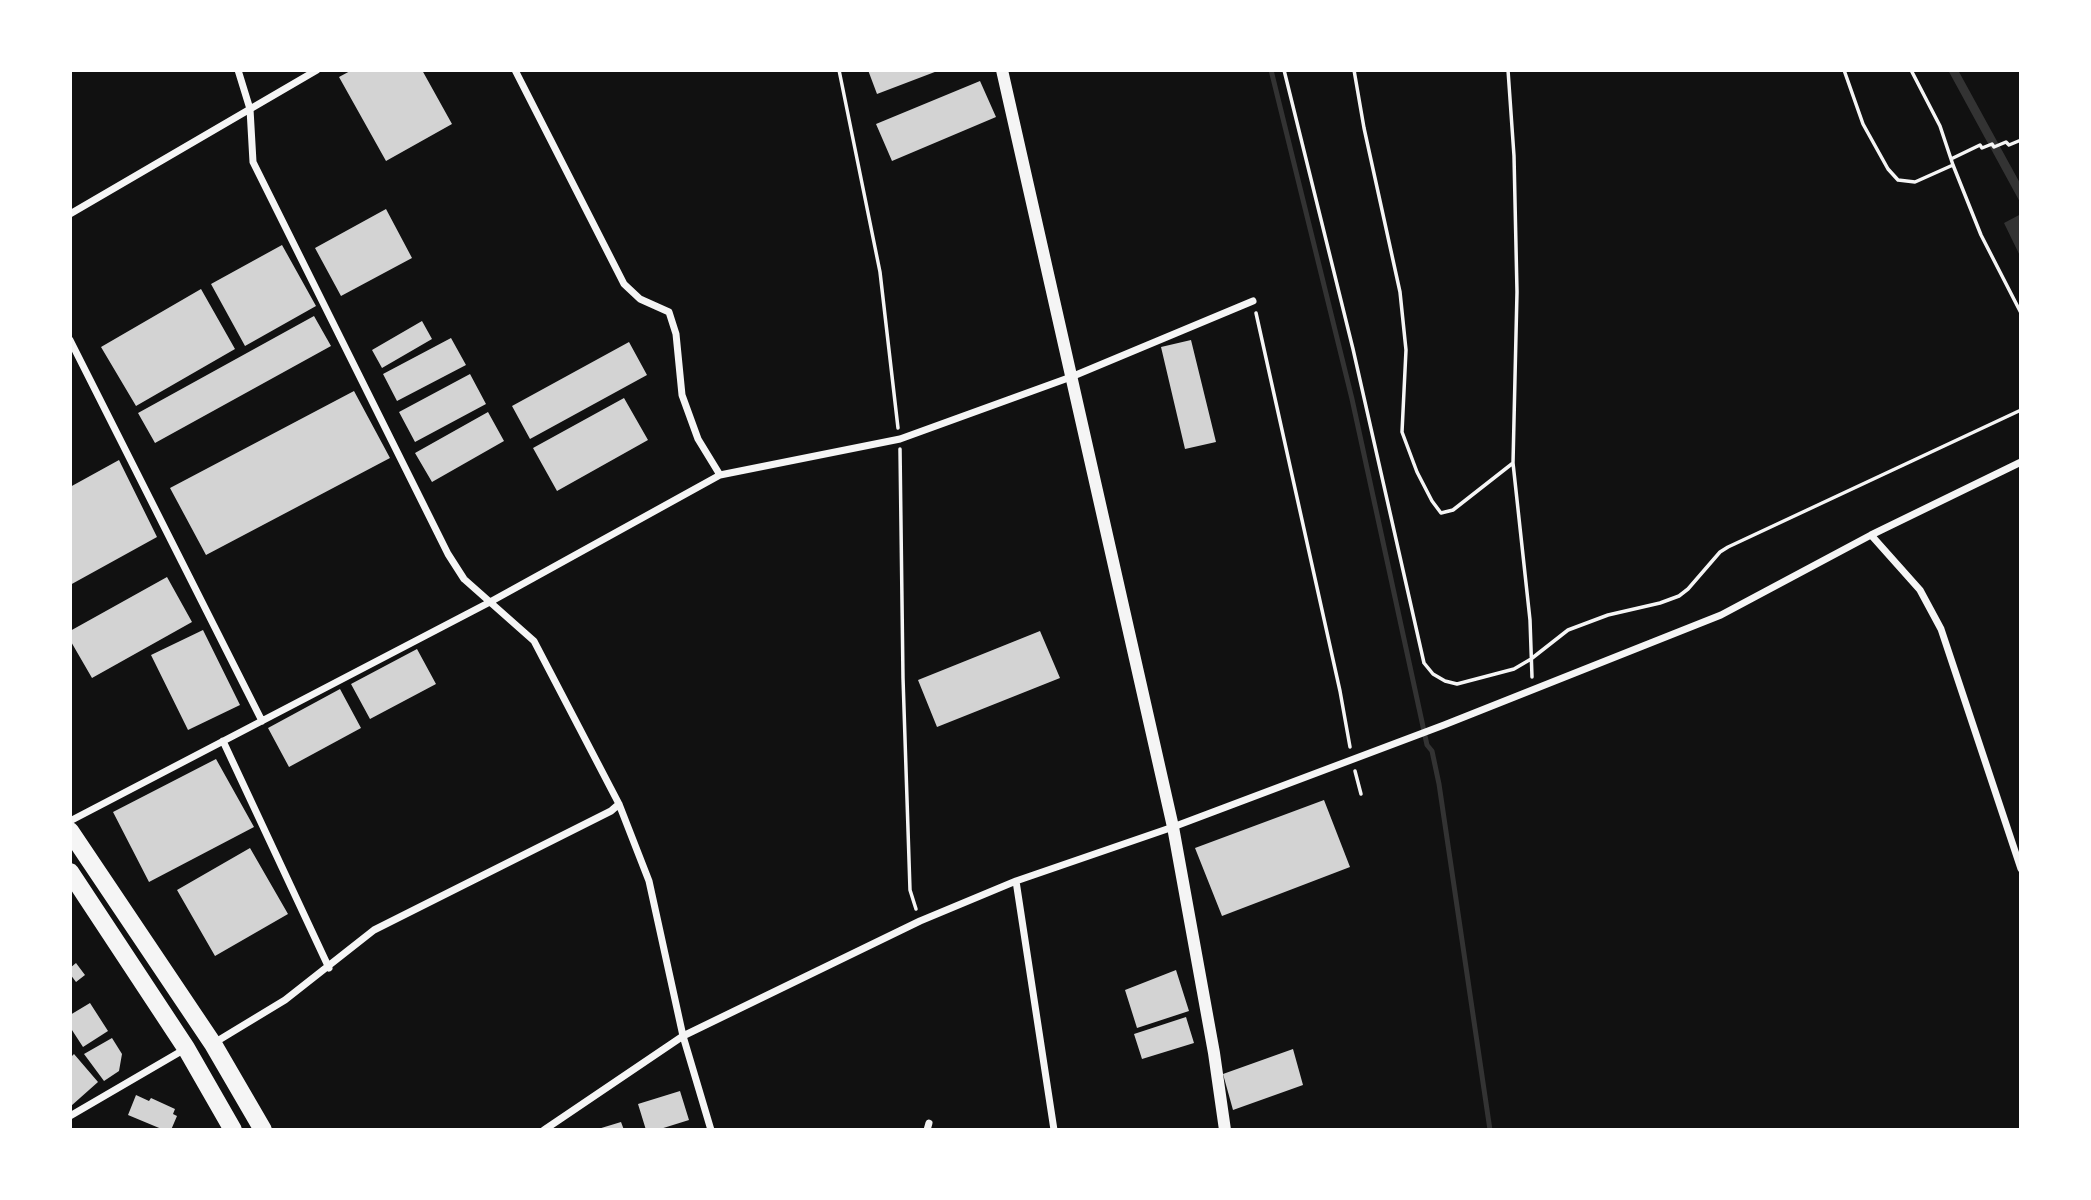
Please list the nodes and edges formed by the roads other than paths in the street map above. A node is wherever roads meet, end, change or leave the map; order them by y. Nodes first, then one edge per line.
1 (238, 70) edge
2 (317, 70) edge
3 (515, 70) edge
4 (1002, 70) edge
5 (250, 109) junction
6 (70, 214) edge
7 (1253, 301) road end
8 (70, 340) edge
9 (1071, 377) junction
10 (2021, 462) edge
11 (720, 475) junction
12 (1871, 535) junction
13 (490, 602) junction
14 (262, 721) junction
15 (223, 741) junction
16 (619, 804) junction
17 (70, 821) edge
18 (1173, 827) junction
19 (70, 831) edge
20 (2021, 869) edge
21 (70, 872) edge
22 (1016, 881) junction
23 (328, 968) junction
24 (683, 1036) junction
25 (213, 1044) junction
26 (186, 1048) junction
27 (70, 1115) edge
28 (233, 1130) edge
29 (263, 1130) edge
30 (544, 1130) edge
31 (711, 1130) edge
32 (1054, 1130) edge
33 (1225, 1130) edge

1 - 5 street
2 - 5 street
3 - 11 street
4 - 9 street
5 - 6 street
5 - 13 street
7 - 9 street
8 - 14 street
9 - 11 street
9 - 18 street
10 - 12 street
11 - 13 street
12 - 18 street
12 - 20 street
13 - 14 street
13 - 16 street
14 - 15 street
15 - 17 street
15 - 23 street
16 - 23 street
16 - 24 street
18 - 22 street
18 - 33 street
19 - 25 highway
21 - 26 highway
22 - 24 street
22 - 32 street
23 - 25 street
24 - 30 street
24 - 31 street
25 - 29 highway
26 - 27 street
26 - 28 highway

